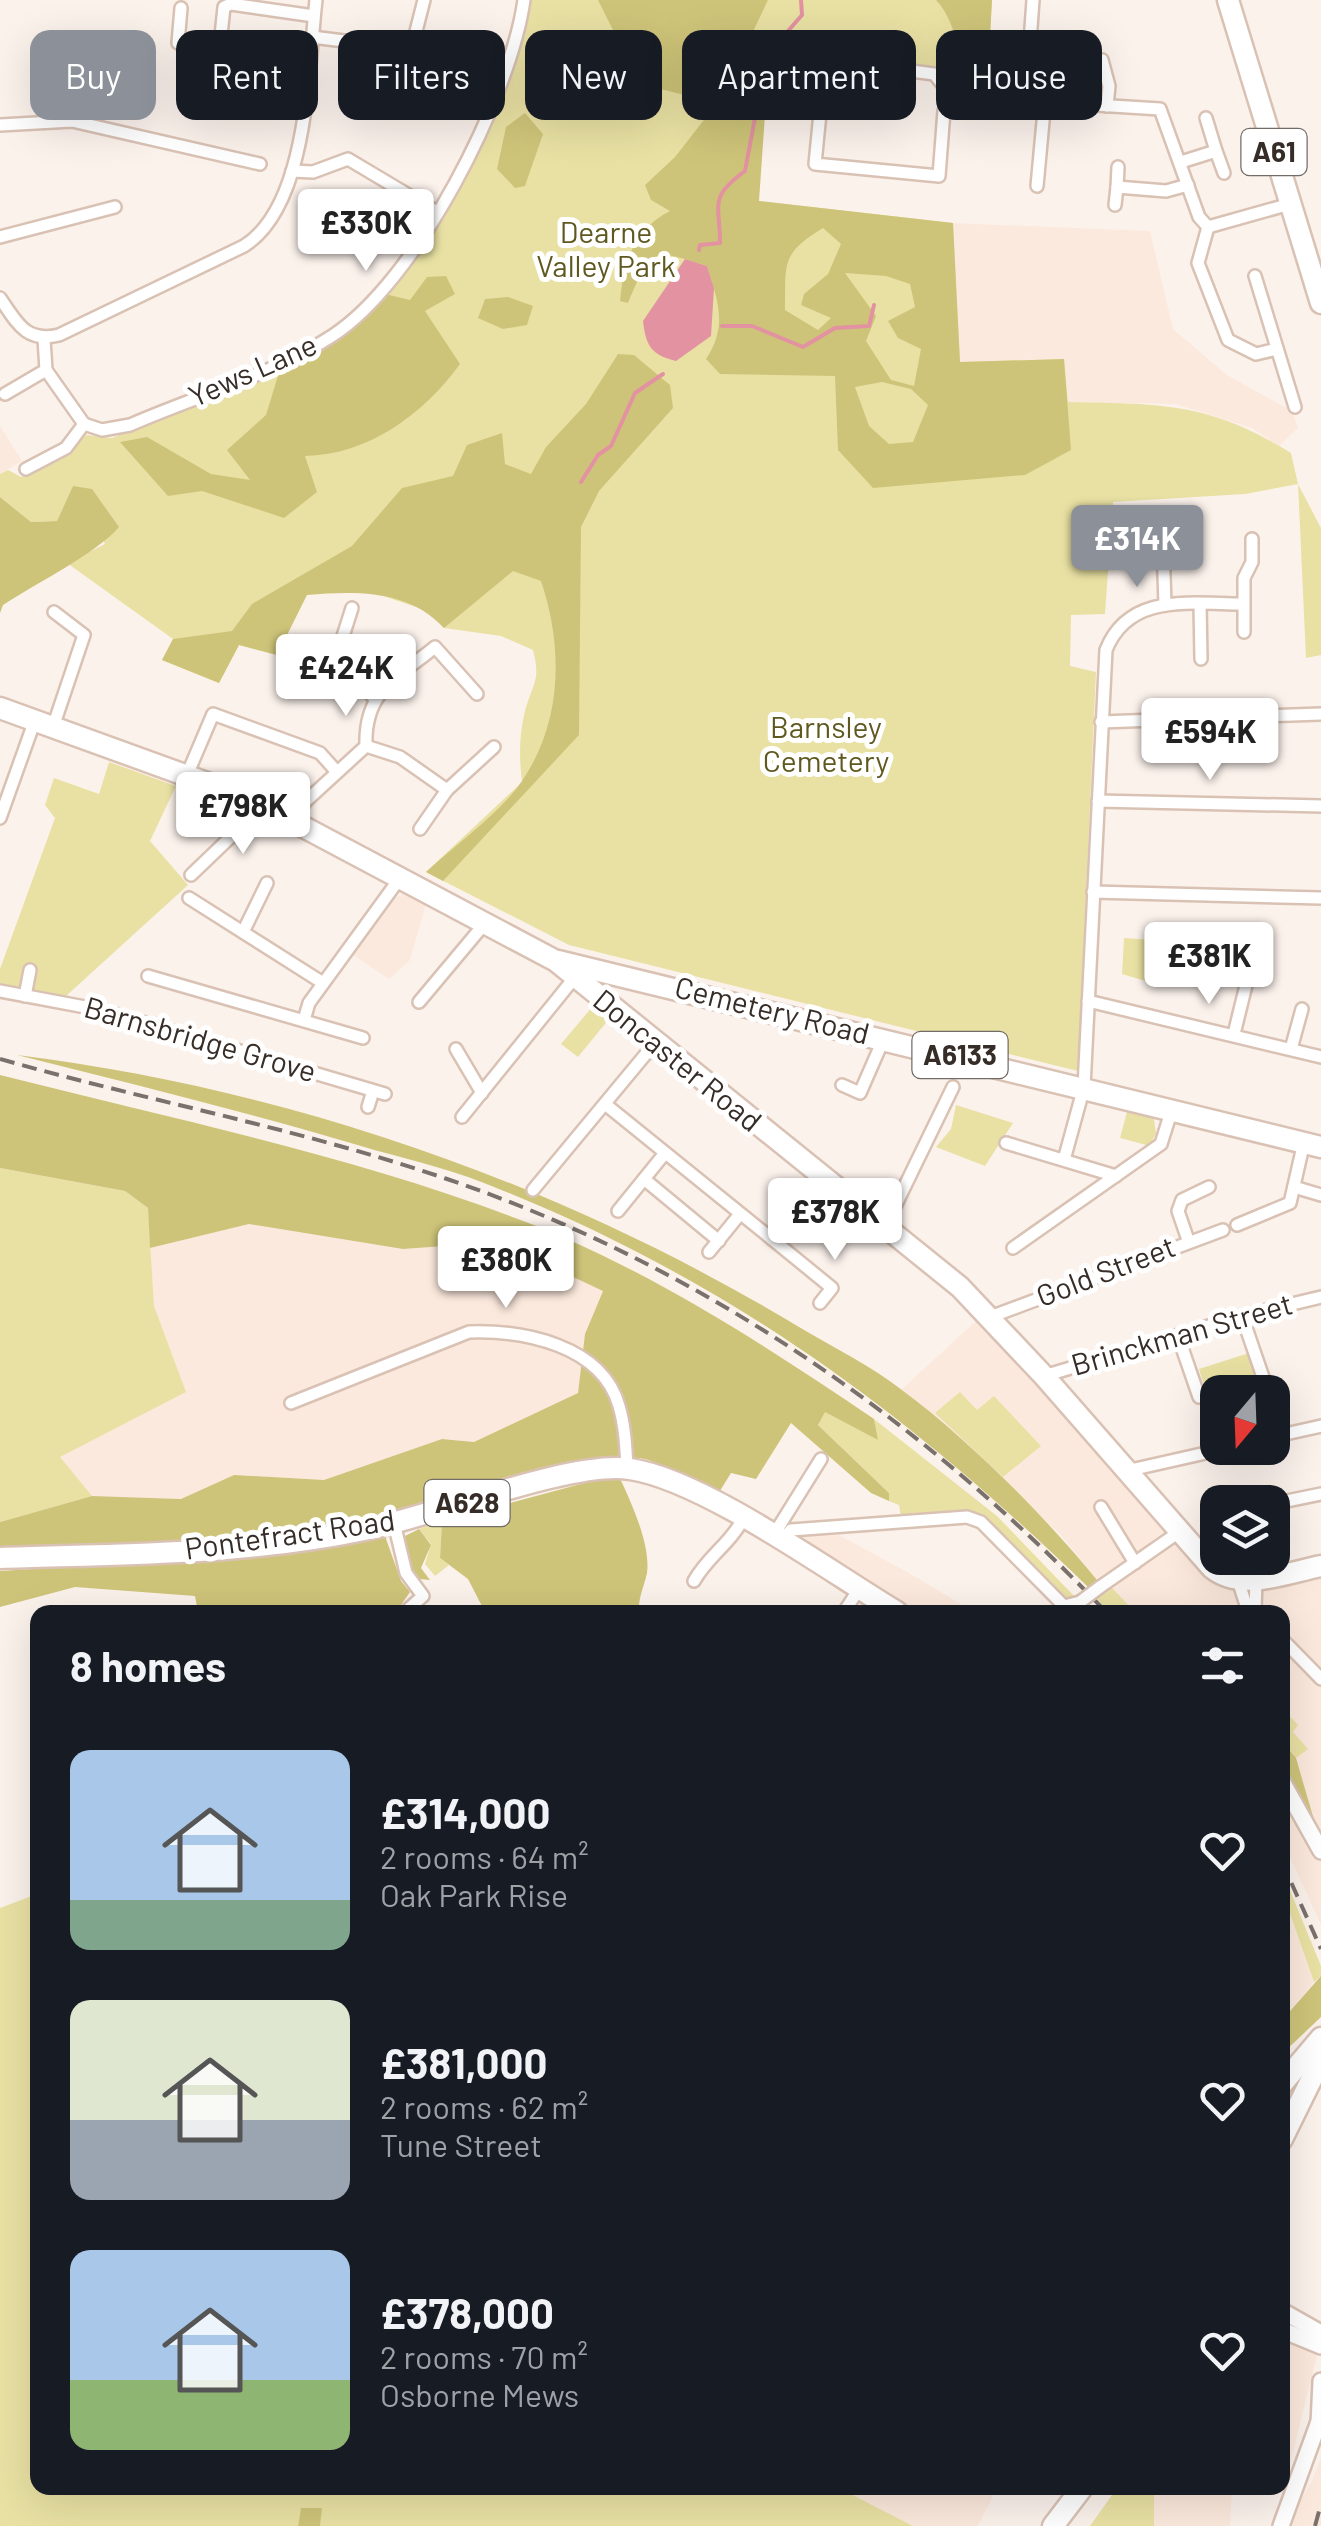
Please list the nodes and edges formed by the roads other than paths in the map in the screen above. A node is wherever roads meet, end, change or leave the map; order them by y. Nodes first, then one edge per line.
1 (316, 0) edge
2 (424, 0) edge
3 (524, 0) edge
4 (1032, 0) edge
5 (1228, 0) edge
6 (181, 8) dead end
7 (314, 16) junction
8 (179, 30) edge
9 (219, 30) edge
10 (313, 30) edge
11 (1030, 30) edge
12 (318, 39) edge
13 (1115, 53) dead end
14 (1102, 60) joint
15 (1102, 106) edge
16 (1107, 106) junction
17 (1206, 118) dead end
18 (300, 120) edge
19 (819, 120) edge
20 (943, 120) edge
21 (1043, 120) edge
22 (0, 126) edge
23 (1216, 151) junction
24 (1181, 162) junction
25 (260, 164) dead end
26 (1118, 167) dead end
27 (292, 171) junction
28 (1224, 173) dead end
29 (939, 176) junction
30 (1188, 185) junction
31 (1037, 186) dead end
32 (1117, 187) junction
33 (938, 190) dead end
34 (1290, 204) junction
35 (1114, 205) dead end
36 (115, 207) dead end
37 (437, 212) junction
38 (1208, 227) junction
39 (0, 237) edge
40 (1256, 276) dead end
41 (0, 298) edge
42 (1321, 303) edge
43 (44, 339) junction
44 (1277, 350) junction
45 (46, 370) junction
46 (5, 394) dead end
47 (1295, 407) dead end
48 (84, 424) junction
49 (26, 469) dead end
50 (1252, 539) dead end
51 (1163, 545) dead end
52 (1200, 604) junction
53 (1243, 604) junction
54 (1165, 605) junction
55 (352, 608) dead end
56 (54, 612) dead end
57 (1244, 632) dead end
58 (1201, 660) dead end
59 (286, 663) dead end
60 (331, 674) junction
61 (477, 694) dead end
62 (374, 698) junction
63 (0, 708) edge
64 (1321, 714) edge
65 (1101, 722) junction
66 (44, 724) junction
67 (366, 746) junction
68 (494, 747) dead end
69 (336, 772) junction
70 (187, 775) junction
71 (448, 790) junction
72 (1098, 801) junction
73 (264, 806) junction
74 (1321, 806) edge
75 (0, 818) edge
76 (294, 821) junction
77 (420, 829) dead end
78 (191, 875) dead end
79 (400, 878) junction
80 (267, 883) dead end
81 (1093, 892) junction
82 (189, 898) dead end
83 (1321, 898) edge
84 (486, 922) junction
85 (242, 932) junction
86 (556, 960) junction
87 (1228, 968) dead end
88 (30, 970) dead end
89 (607, 970) junction
90 (148, 976) dead end
91 (575, 978) junction
92 (323, 984) junction
93 (0, 991) edge
94 (25, 996) junction
95 (600, 999) junction
96 (1088, 1001) junction
97 (419, 1002) dead end
98 (1302, 1009) dead end
99 (304, 1020) junction
100 (1234, 1034) junction
101 (362, 1038) dead end
102 (884, 1038) junction
103 (655, 1043) junction
104 (456, 1049) dead end
105 (1292, 1049) junction
106 (1321, 1056) edge
107 (842, 1085) dead end
108 (953, 1086) dead end
109 (1084, 1087) junction
110 (482, 1093) junction
111 (604, 1104) junction
112 (368, 1107) dead end
113 (1172, 1109) junction
114 (462, 1117) dead end
115 (1006, 1143) dead end
116 (1312, 1145) edge
117 (665, 1153) junction
118 (1064, 1160) junction
119 (821, 1176) junction
120 (1116, 1176) junction
121 (644, 1179) junction
122 (1209, 1187) dead end
123 (1294, 1187) junction
124 (533, 1190) dead end
125 (1321, 1195) edge
126 (618, 1211) dead end
127 (740, 1214) junction
128 (1237, 1225) dead end
129 (884, 1227) junction
130 (1222, 1230) dead end
131 (772, 1239) junction
132 (719, 1240) junction
133 (1188, 1240) junction
134 (1013, 1248) dead end
135 (710, 1252) dead end
136 (1321, 1297) edge
137 (820, 1304) dead end
138 (1242, 1316) junction
139 (990, 1317) junction
140 (1178, 1336) junction
141 (1261, 1375) edge
142 (1044, 1376) junction
143 (1200, 1397) dead end
144 (291, 1403) dead end
145 (1321, 1426) edge
146 (1290, 1433) edge
147 (1200, 1454) edge
148 (822, 1459) dead end
149 (627, 1468) junction
150 (1126, 1471) junction
151 (1321, 1494) edge
152 (1290, 1500) edge
153 (1102, 1507) dead end
154 (743, 1519) junction
155 (394, 1523) junction
156 (1179, 1532) junction
157 (777, 1540) junction
158 (0, 1558) edge
159 (1135, 1562) junction
160 (1321, 1566) edge
161 (1247, 1580) junction
162 (694, 1581) dead end
163 (858, 1589) junction
164 (413, 1605) edge
165 (848, 1605) edge
166 (885, 1605) edge
167 (1063, 1605) edge
168 (1068, 1605) edge
169 (1254, 1605) edge
170 (1290, 1646) edge
171 (1321, 1656) edge
172 (1310, 1666) junction
173 (1321, 1680) edge
174 (1290, 1795) edge
175 (1321, 1851) edge
176 (1320, 2049) edge
177 (1290, 2060) edge
178 (1290, 2077) edge
179 (1290, 2097) edge
180 (1290, 2120) edge
181 (1290, 2318) edge
182 (1290, 2333) edge
183 (1319, 2345) edge
184 (1321, 2381) edge
185 (1320, 2420) edge
186 (1077, 2495) edge
187 (1093, 2495) edge
188 (1053, 2526) edge
189 (1069, 2526) edge
190 (1281, 2526) edge

1 - 7 street
2 - 12 street
3 - 37 street, Yews Lane
4 - 11 street
5 - 34 highway, A61
6 - 8 street
7 - 9 street
7 - 10 street
13 - 14 street
14 - 16 street
15 - 16 street
16 - 24 street
17 - 23 street
18 - 27 street
19 - 29 street
20 - 29 street
21 - 31 street
22 - 25 street
23 - 24 street
23 - 28 street
24 - 30 street
26 - 32 street
27 - 37 street
27 - 43 street
29 - 33 street
30 - 32 street
30 - 38 street
32 - 35 street
34 - 38 street
34 - 42 highway, A61
36 - 39 street
37 - 48 street, Yews Lane
38 - 44 street
40 - 44 street
41 - 43 street
43 - 45 street
44 - 47 street
45 - 46 street
45 - 48 street
48 - 49 street
50 - 53 street
51 - 54 street
52 - 53 street
52 - 54 street
52 - 58 street
53 - 57 street
54 - 65 street
55 - 60 street
56 - 66 street
59 - 60 street
60 - 62 street
61 - 62 street
62 - 67 street
63 - 66 highway, Doncaster Road
64 - 65 street
65 - 72 street
66 - 70 highway, Doncaster Road
66 - 75 street
67 - 69 street
67 - 71 street
68 - 71 street
69 - 70 street
69 - 76 street
70 - 73 highway, Doncaster Road
71 - 77 street
72 - 74 street
72 - 81 street
73 - 76 highway, Doncaster Road
73 - 78 street
76 - 79 highway, Doncaster Road
79 - 84 highway, Doncaster Road
79 - 92 street
80 - 85 street
81 - 83 street
81 - 96 street
82 - 85 street
84 - 86 highway, Doncaster Road
84 - 97 street
85 - 92 street
86 - 89 highway, A6133
86 - 91 highway, Doncaster Road
87 - 100 street
88 - 94 street
89 - 91 highway
89 - 95 highway
89 - 102 highway, Cemetery Road / A6133
90 - 99 street
91 - 95 highway, Doncaster Road
91 - 110 street
92 - 99 street
93 - 94 street, Barnsbridge Grove
94 - 112 street, Barnsbridge Grove
95 - 103 highway, Doncaster Road
96 - 100 street
96 - 109 street
98 - 105 street
99 - 101 street
100 - 105 street
102 - 107 street
102 - 109 highway, Cemetery Road / A6133
103 - 111 street
103 - 119 highway, Doncaster Road
104 - 110 street
105 - 106 street
108 - 129 street
109 - 113 highway, Cemetery Road / A6133
109 - 118 street
110 - 114 street
111 - 117 street
111 - 124 street
113 - 116 highway, Cemetery Road / A6133
113 - 120 street
115 - 118 street
116 - 123 street
117 - 121 street
117 - 127 street
118 - 120 street
119 - 129 highway, Doncaster Road
119 - 131 street
120 - 134 street
121 - 126 street
121 - 132 street
122 - 133 street
123 - 125 street
123 - 128 street
127 - 131 street
127 - 132 street
129 - 139 highway, Doncaster Road
130 - 133 street, Gold Street
131 - 137 street
132 - 135 street
133 - 139 street, Gold Street
136 - 138 street, Brinckman Street
138 - 140 street, Brinckman Street
138 - 141 street
139 - 142 highway, Doncaster Road
140 - 142 street, Brinckman Street
140 - 143 street
142 - 150 highway, Doncaster Road
144 - 149 street
145 - 146 street
147 - 150 street
148 - 157 street
149 - 154 highway, Pontefract Road / A628
149 - 155 highway, Pontefract Road / A628
150 - 156 highway, Doncaster Road
151 - 152 street
153 - 159 street
154 - 157 highway, Pontefract Road / A628
154 - 162 street
155 - 158 highway, Pontefract Road / A628
155 - 164 street
156 - 159 street
156 - 161 highway, Doncaster Road
157 - 163 highway, Pontefract Road / A628
157 - 167 street, bridge
159 - 168 street, bridge
160 - 161 highway
161 - 169 street
163 - 165 street
163 - 166 highway, Pontefract Road / A628
170 - 172 street
171 - 172 street
172 - 173 street
174 - 175 street
176 - 177 highway
176 - 178 highway
176 - 179 highway
176 - 180 highway
181 - 183 street
182 - 183 street
184 - 185 street
185 - 190 street
186 - 188 highway
187 - 189 highway

